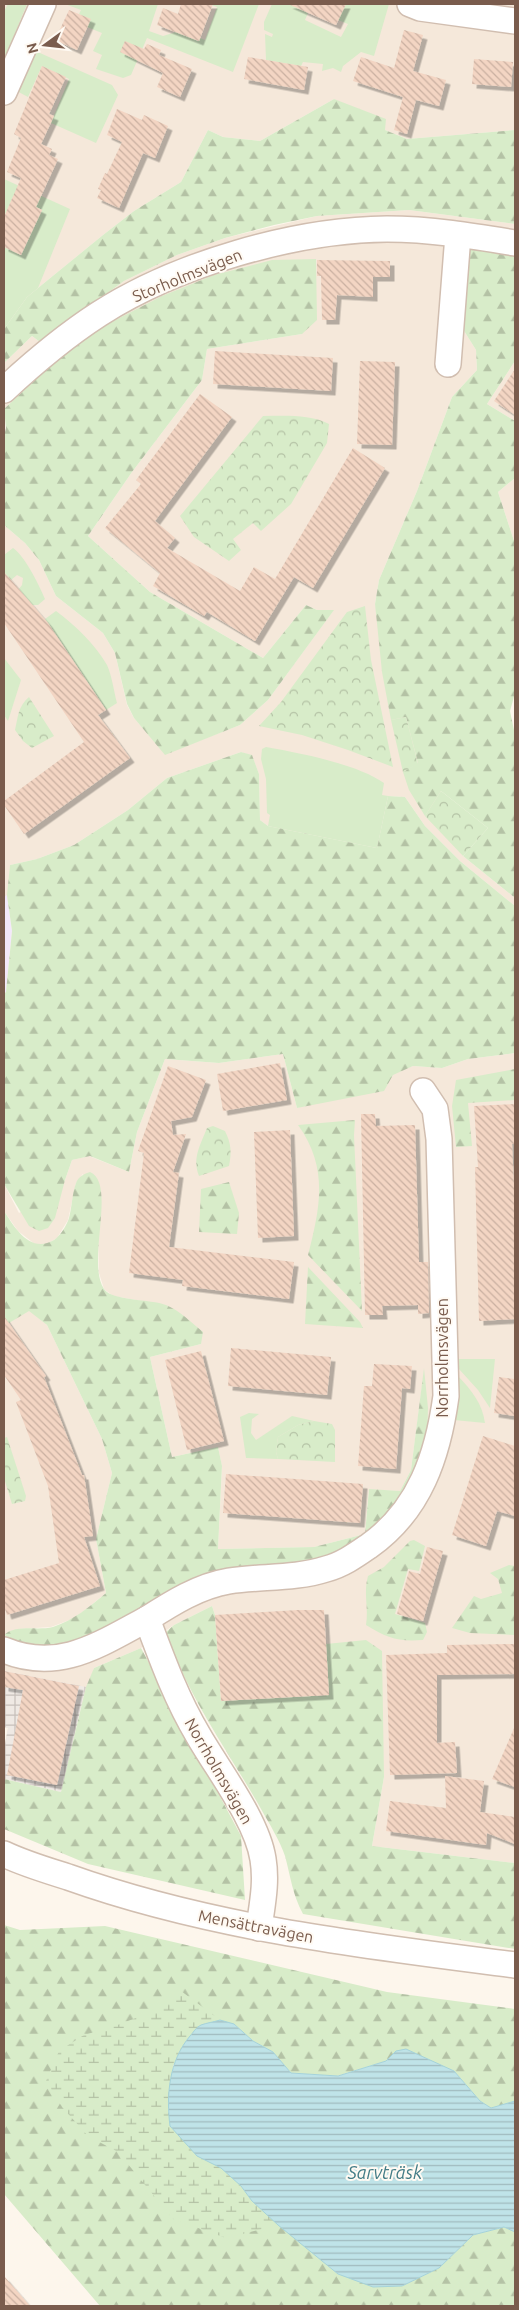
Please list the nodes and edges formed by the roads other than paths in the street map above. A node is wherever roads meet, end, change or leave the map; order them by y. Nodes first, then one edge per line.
1 (43, 4) edge
2 (410, 4) edge
3 (515, 20) edge
4 (4, 92) edge
5 (458, 235) junction
6 (515, 243) edge
7 (448, 364) dead end
8 (4, 390) edge
9 (423, 1091) dead end
10 (147, 1619) junction
11 (4, 1650) edge
12 (4, 1854) edge
13 (259, 1928) junction
14 (515, 1965) edge

1 - 4 street
2 - 3 street
5 - 6 street, Storholmsvägen
5 - 7 street
5 - 8 street, Storholmsvägen
9 - 10 street, Norrholmsvägen
10 - 11 street, Norrholmsvägen
10 - 13 street, Norrholmsvägen
12 - 13 street, Mensättravägen
13 - 14 street, Mensättravägen

